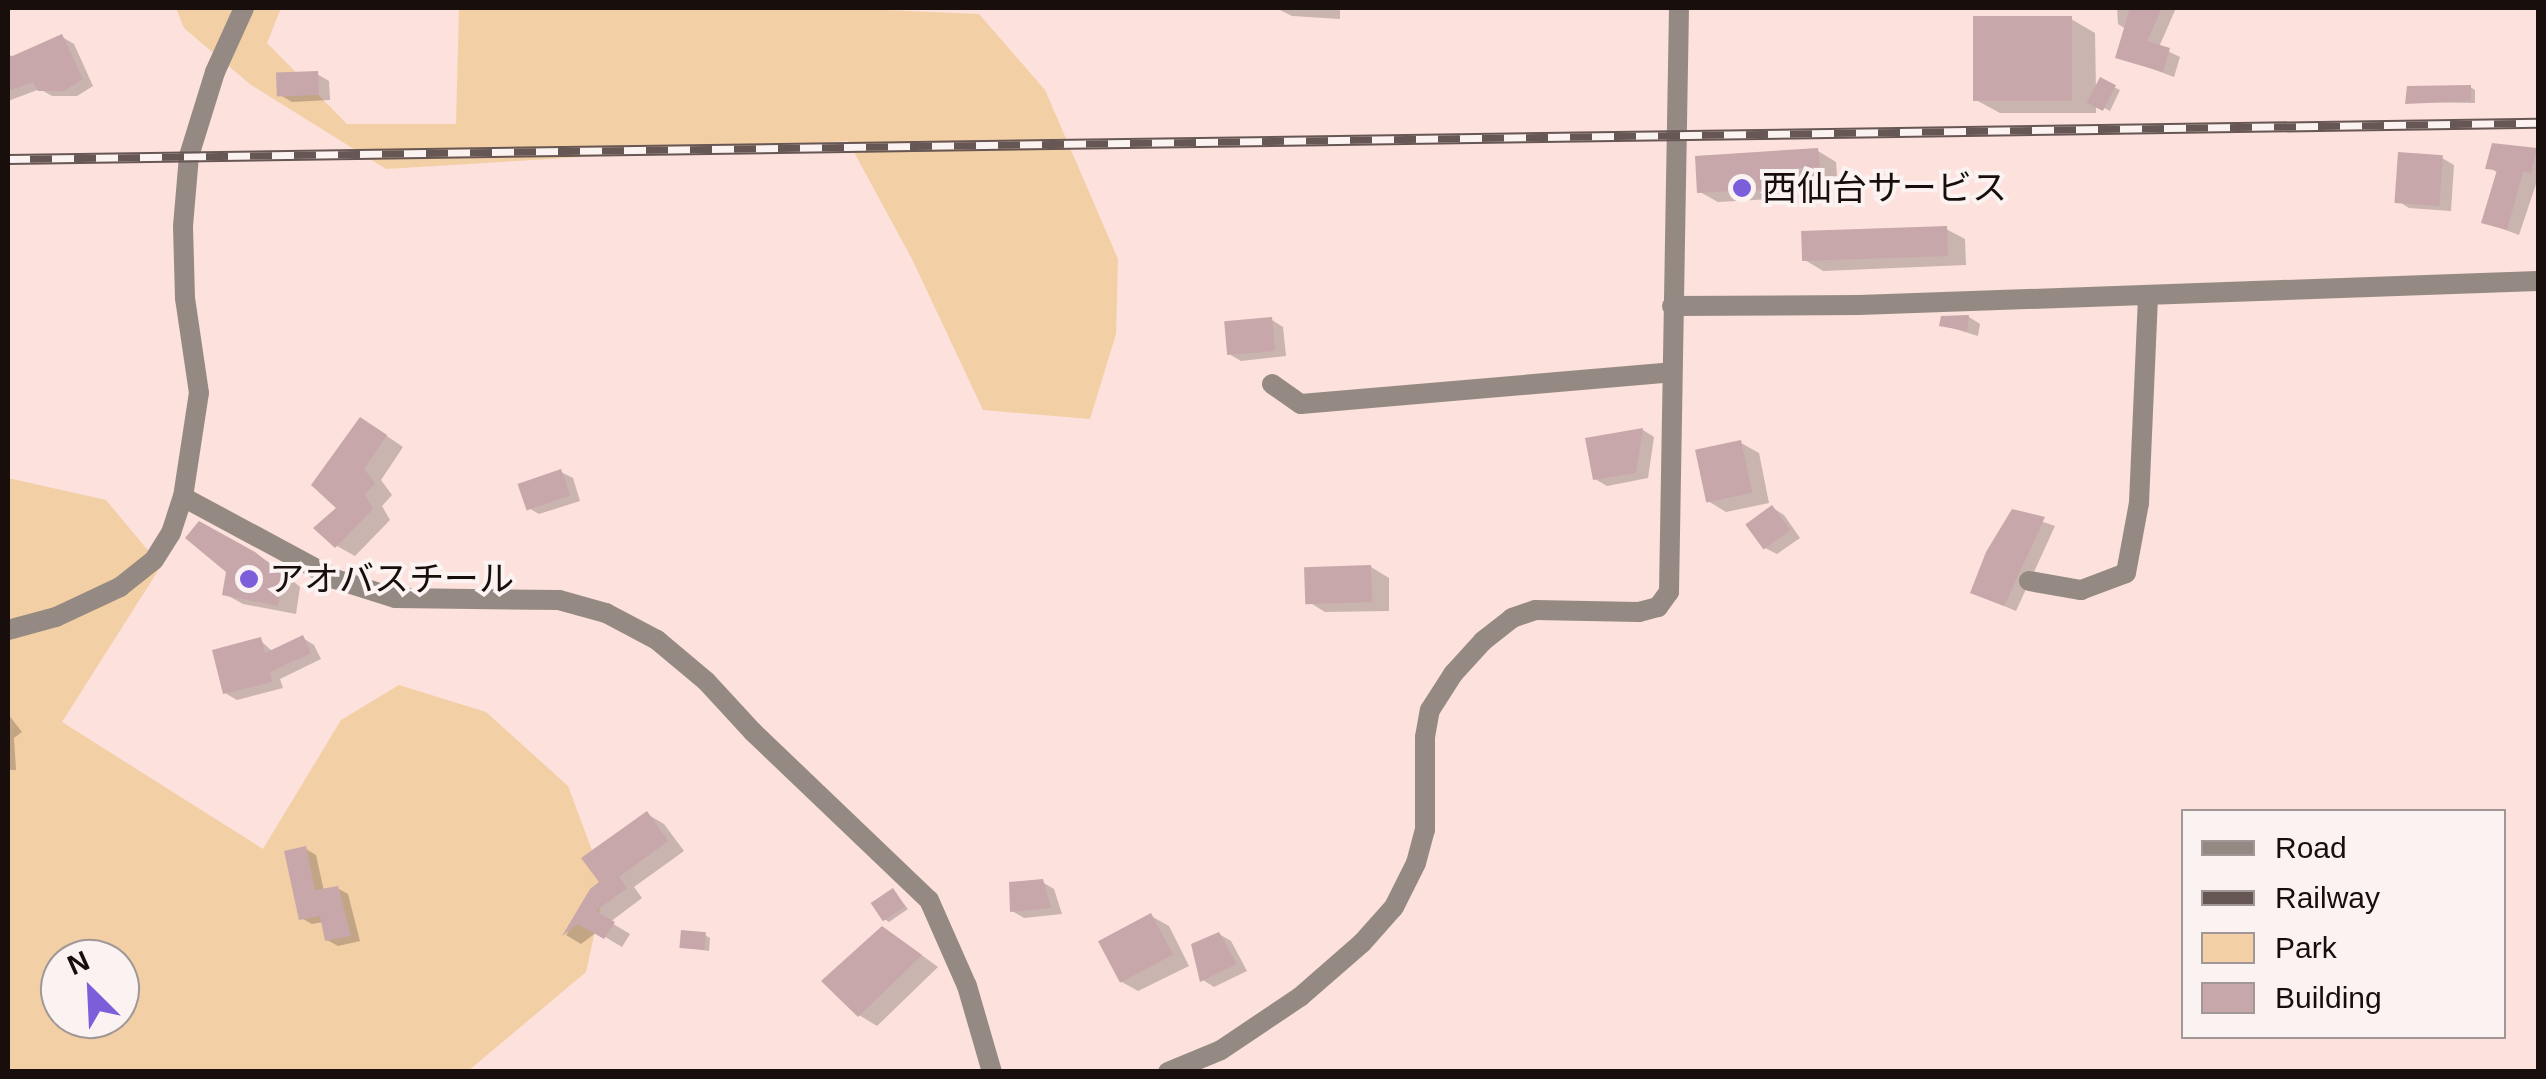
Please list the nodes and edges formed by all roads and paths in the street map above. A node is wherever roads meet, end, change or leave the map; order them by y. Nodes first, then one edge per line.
1 (244, 8) edge
2 (1679, 8) edge
3 (2538, 280) edge
4 (2148, 294) junction
5 (1672, 306) junction
6 (1672, 372) junction
7 (1272, 384) dead end
8 (182, 497) junction
9 (2029, 580) dead end
10 (8, 630) edge
11 (992, 1072) edge
12 (1168, 1072) edge

1 - 8 street
2 - 5 street
3 - 4 street
4 - 5 street
4 - 9 street
5 - 6 street
6 - 7 street
6 - 12 street
8 - 10 street
8 - 11 street

